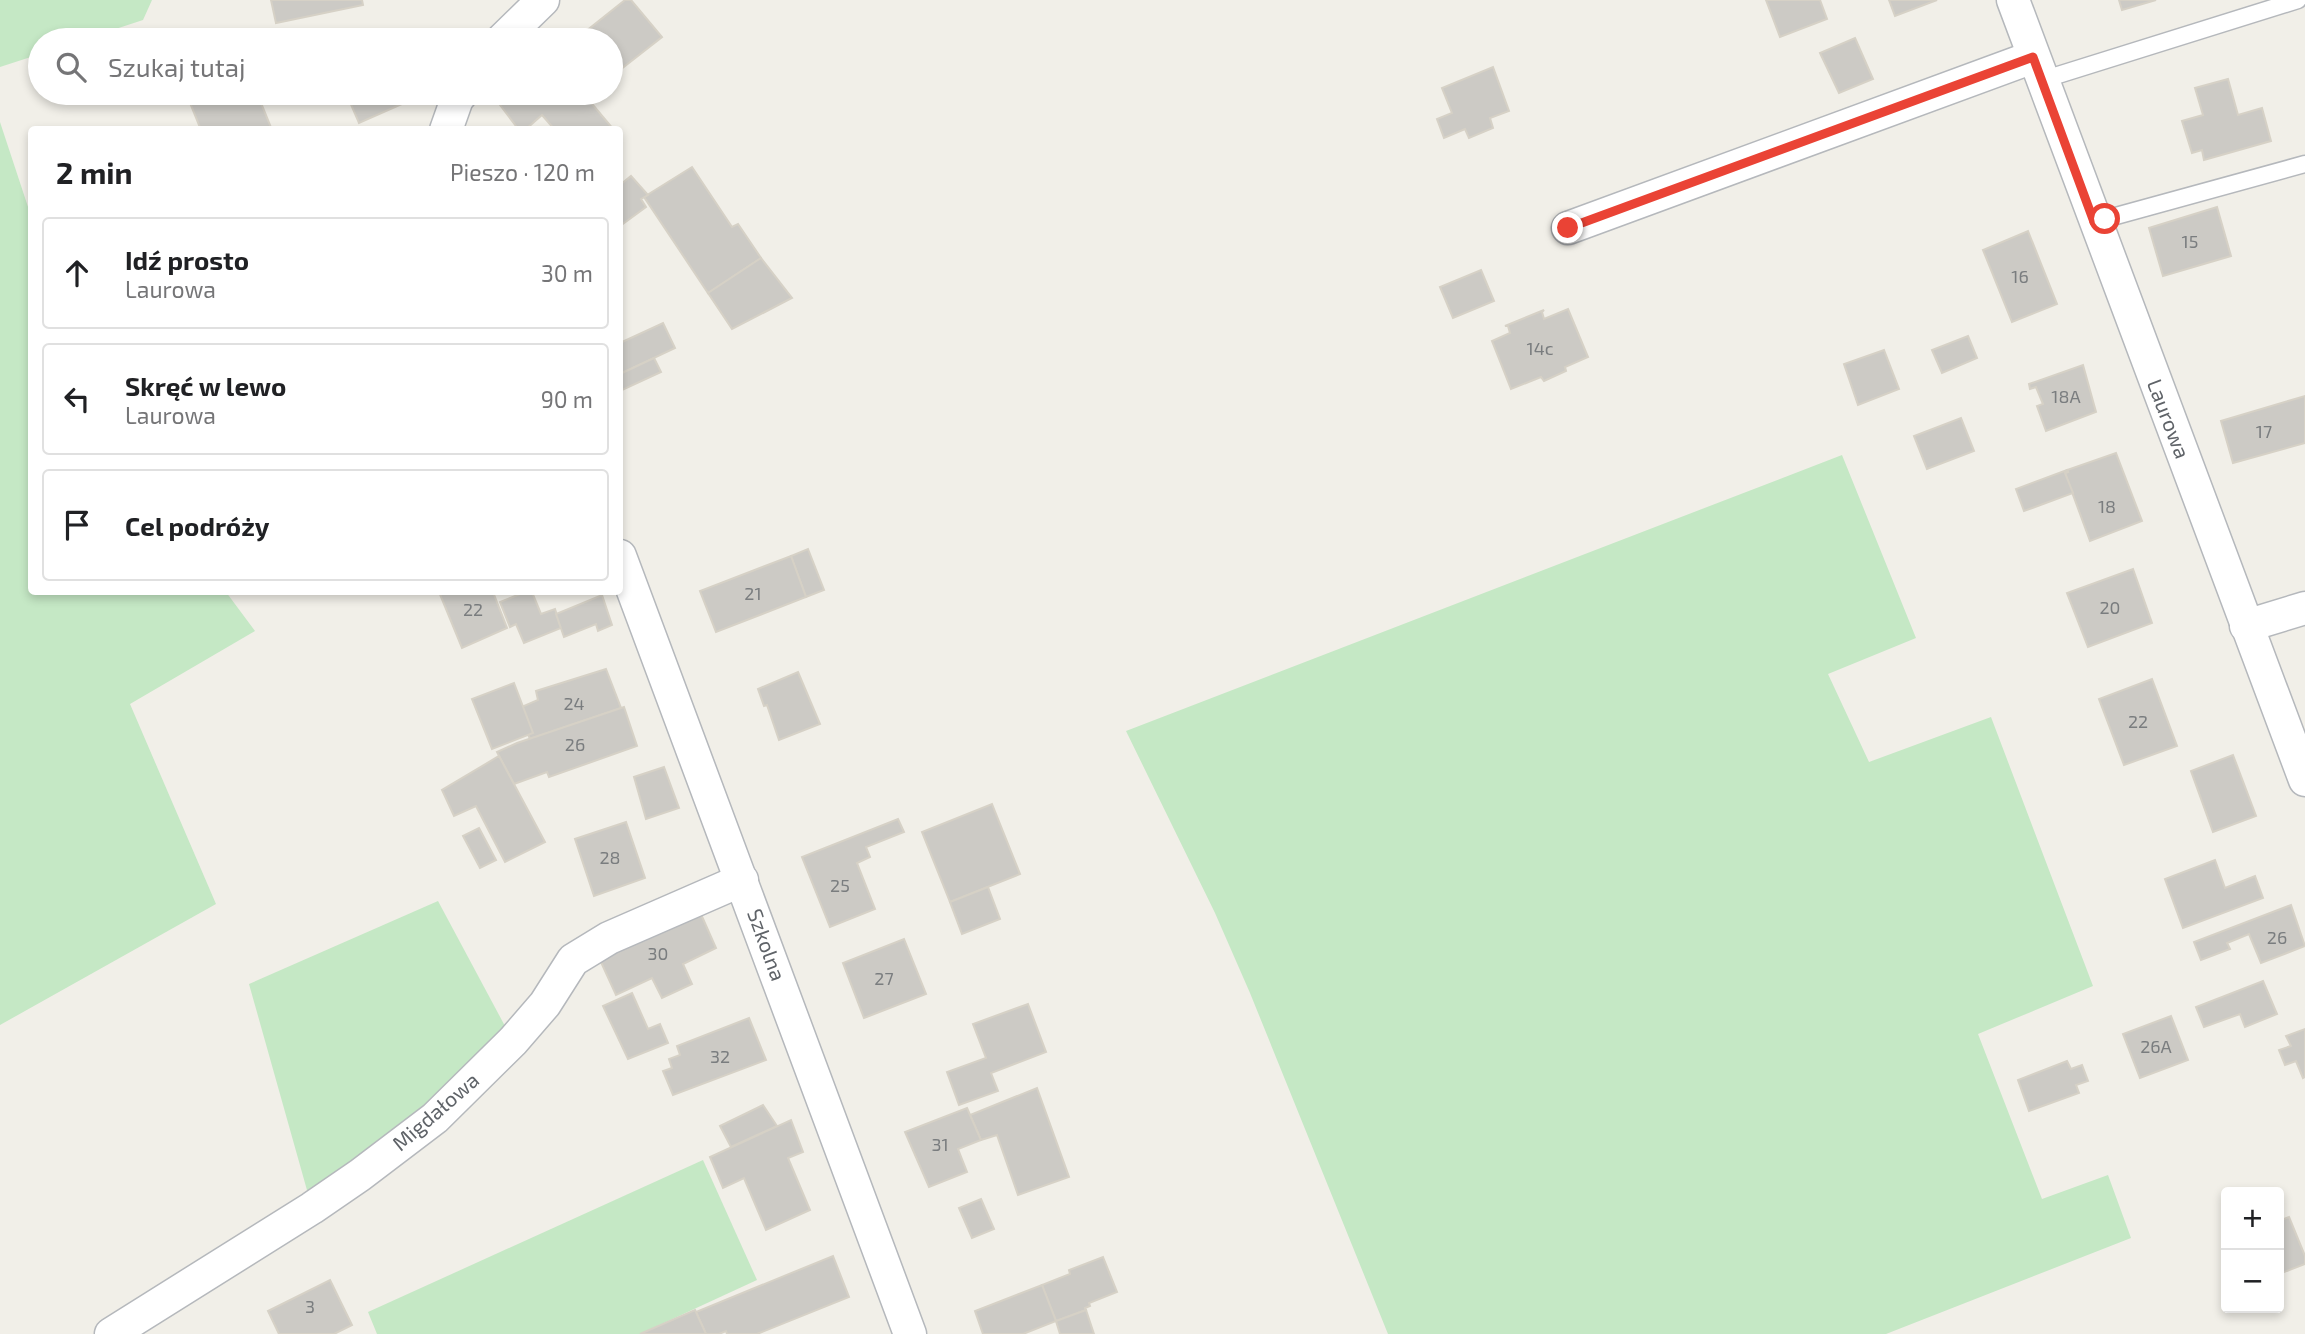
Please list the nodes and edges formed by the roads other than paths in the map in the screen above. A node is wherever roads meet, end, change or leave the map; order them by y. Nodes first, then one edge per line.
1 (543, 0) edge
2 (2013, 0) edge
3 (2298, 0) edge
4 (514, 28) edge
5 (2038, 68) junction
6 (455, 105) edge
7 (447, 126) edge
8 (2305, 164) edge
9 (2094, 222) junction
10 (1568, 228) dead end
11 (623, 564) edge
12 (2305, 608) edge
13 (2246, 626) junction
14 (2305, 780) edge
15 (742, 880) junction
16 (111, 1334) edge
17 (910, 1334) edge

1 - 4 street
2 - 5 street, Laurowa
3 - 5 lane
5 - 9 street, Laurowa
5 - 10 street
6 - 7 street
8 - 9 lane
9 - 13 street, Laurowa
11 - 15 street, Szkolna
12 - 13 street
13 - 14 street, Laurowa
15 - 16 street, Migdałowa
15 - 17 street, Szkolna

